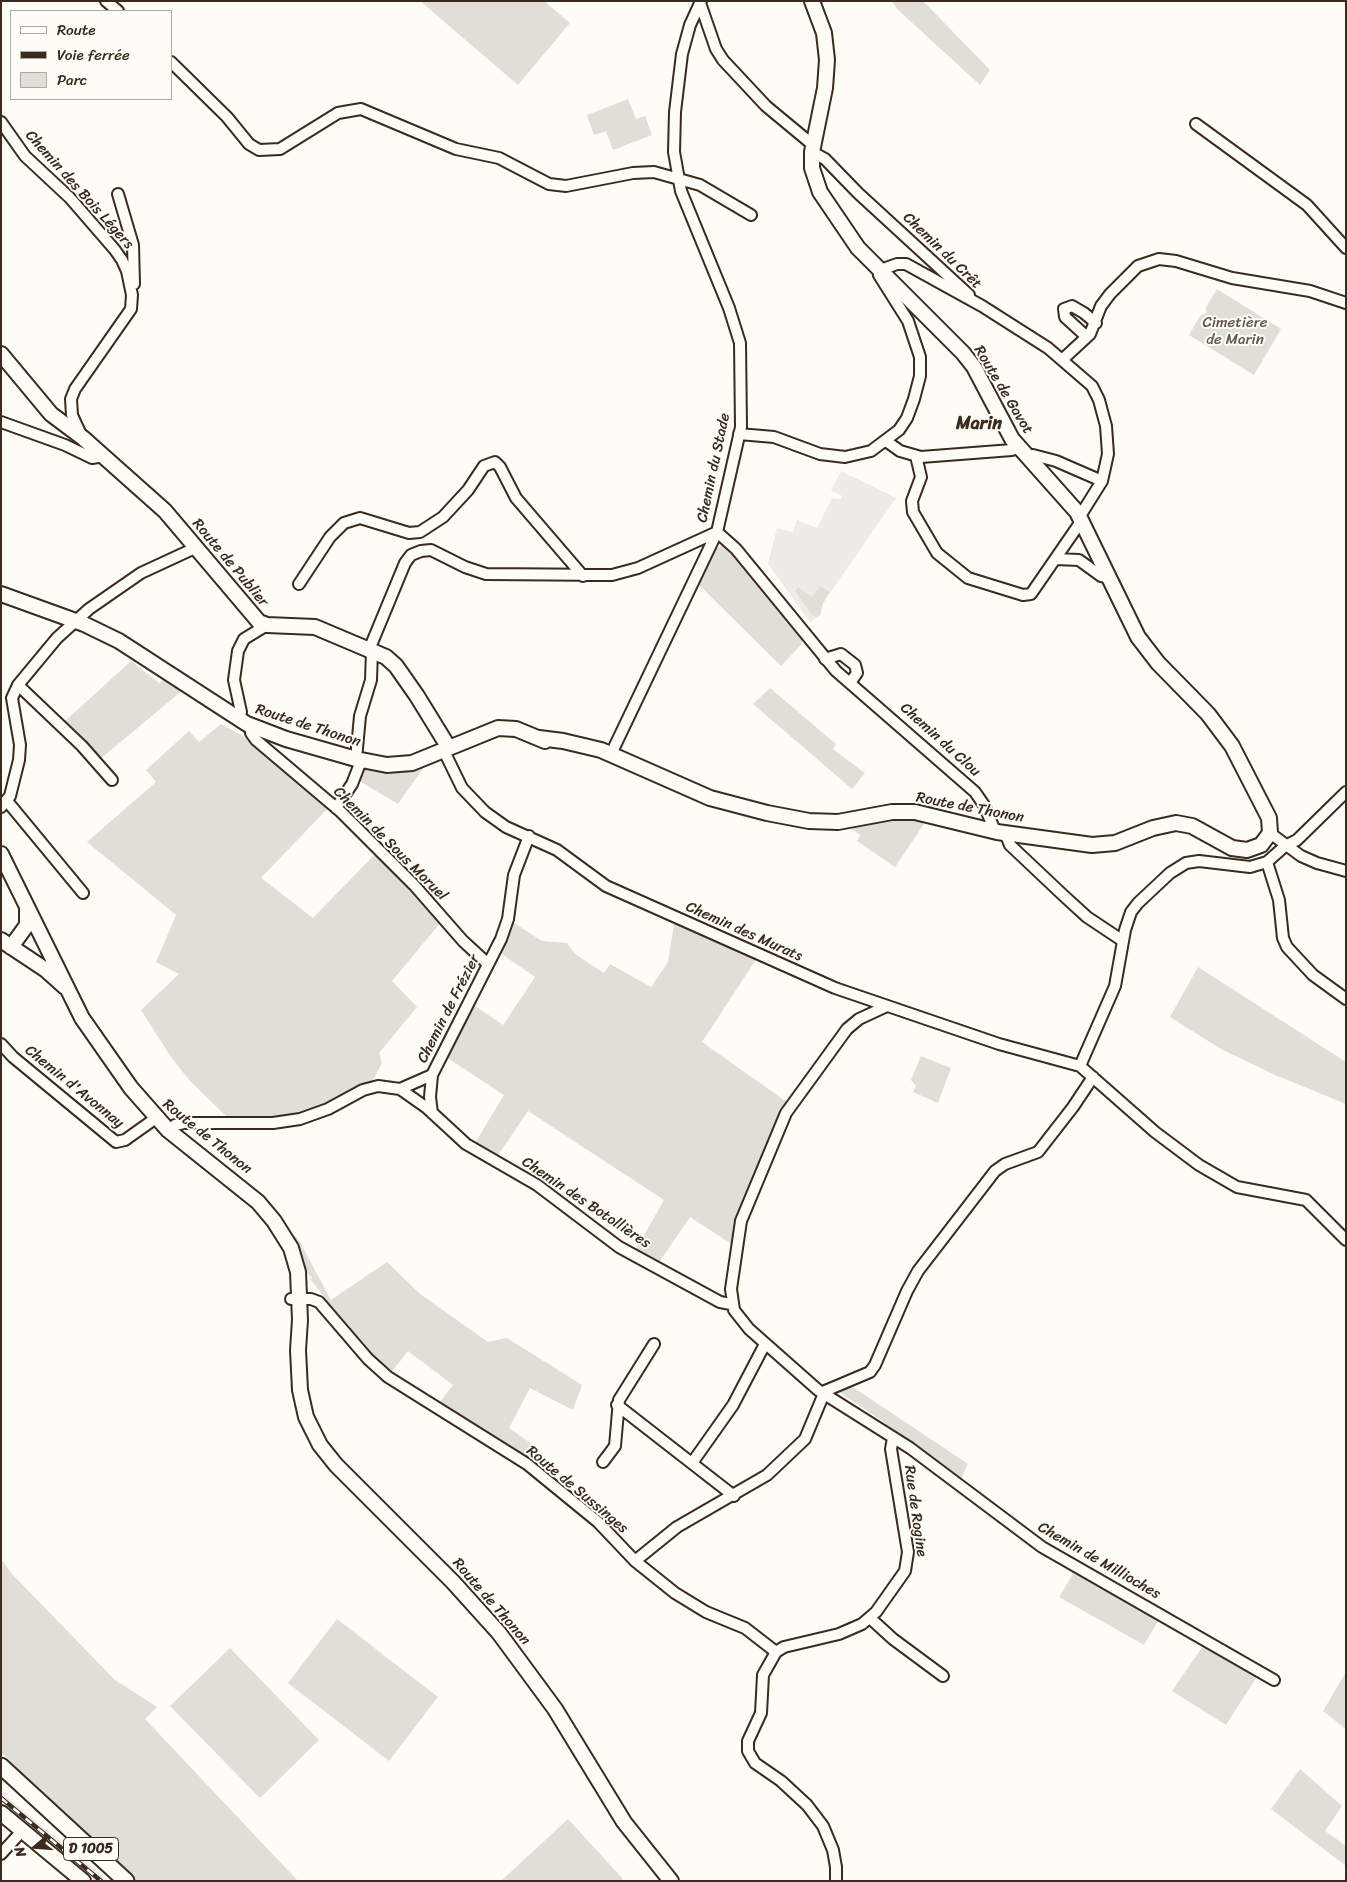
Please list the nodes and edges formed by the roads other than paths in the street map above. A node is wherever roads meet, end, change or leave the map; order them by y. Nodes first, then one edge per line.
1 (106, 1) edge
2 (812, 1) edge
3 (701, 2) edge
4 (117, 10) edge
5 (172, 63) edge
6 (1, 122) edge
7 (1196, 124) dead end
8 (812, 148) junction
9 (677, 177) junction
10 (118, 194) dead end
11 (751, 214) dead end
12 (1346, 248) edge
13 (881, 270) junction
14 (971, 300) junction
15 (1346, 303) edge
16 (132, 305) junction
17 (1096, 324) junction
18 (1087, 337) junction
19 (1, 354) edge
20 (1063, 359) junction
21 (1, 422) edge
22 (739, 434) junction
23 (83, 438) junction
24 (886, 441) junction
25 (1023, 452) junction
26 (104, 456) junction
27 (916, 456) junction
28 (1102, 481) junction
29 (1081, 518) junction
30 (717, 532) junction
31 (195, 548) junction
32 (1056, 559) junction
33 (583, 576) junction
34 (1109, 578) junction
35 (299, 584) dead end
36 (1, 594) edge
37 (76, 620) junction
38 (267, 625) junction
39 (371, 651) junction
40 (825, 659) junction
41 (850, 683) junction
42 (18, 685) junction
43 (237, 720) junction
44 (251, 726) junction
45 (447, 750) junction
46 (609, 757) junction
47 (358, 760) junction
48 (112, 780) dead end
49 (1346, 792) edge
50 (4, 804) edge
51 (336, 808) junction
52 (1000, 832) junction
53 (1270, 833) junction
54 (528, 836) junction
55 (1285, 846) junction
56 (1, 854) edge
57 (1267, 862) junction
58 (1346, 871) edge
59 (83, 893) dead end
60 (26, 905) junction
61 (42, 933) junction
62 (1123, 941) junction
63 (6, 944) edge
64 (23, 955) junction
65 (488, 964) junction
66 (71, 996) junction
67 (1346, 999) edge
68 (887, 1006) junction
69 (1, 1044) edge
70 (1080, 1066) junction
71 (432, 1075) junction
72 (1093, 1077) junction
73 (400, 1088) junction
74 (432, 1113) junction
75 (156, 1118) junction
76 (168, 1130) junction
77 (1346, 1240) edge
78 (295, 1299) junction
79 (731, 1304) junction
80 (654, 1344) dead end
81 (765, 1344) junction
82 (822, 1394) junction
83 (618, 1405) junction
84 (893, 1438) junction
85 (603, 1462) dead end
86 (692, 1463) junction
87 (734, 1496) junction
88 (636, 1560) junction
89 (870, 1618) junction
90 (776, 1652) junction
91 (942, 1676) dead end
92 (1274, 1680) dead end
93 (1, 1766) edge
94 (1, 1813) edge
95 (20, 1834) junction
96 (1, 1854) edge
97 (83, 1881) edge
98 (126, 1881) edge
99 (671, 1881) edge
100 (836, 1881) edge

1 - 4 street
2 - 8 street, Route de Gavot
3 - 8 street, Chemin du Crêt
3 - 9 street, Chemin du Stade
5 - 9 street
6 - 16 street, Chemin des Bois Légers
7 - 12 street
8 - 13 street, Route de Gavot
8 - 14 street, Chemin du Crêt
9 - 11 street
9 - 22 street, Chemin du Stade
10 - 16 street
13 - 14 street
13 - 24 street
13 - 25 street, Route de Gavot
14 - 20 street, Chemin du Crêt
15 - 17 street
16 - 23 street
17 - 18 street
17 - 18 street
18 - 20 street
19 - 23 street, Route de Publier
20 - 28 street, Chemin du Crêt
21 - 26 street
22 - 24 street
22 - 30 street, Chemin du Stade
23 - 26 street, Route de Publier
24 - 27 street
25 - 27 street
25 - 28 street
25 - 29 street, Route de Gavot
26 - 31 street, Route de Publier
27 - 32 street
28 - 29 street, Chemin du Crêt
29 - 32 street
29 - 34 street, Route de Gavot
30 - 33 street
30 - 40 street, Chemin du Clou
30 - 46 street, Chemin du Stade
31 - 37 street
31 - 38 street, Route de Publier
32 - 34 street
33 - 35 street
33 - 39 street
34 - 53 street, Route de Gavot
36 - 37 street, Route de Thonon
37 - 42 street
37 - 43 street, Route de Thonon
38 - 39 street, Route de Publier
38 - 43 street
39 - 45 street, Route de Publier
39 - 47 street
40 - 41 street, Chemin du Clou
40 - 41 street
41 - 52 street, Chemin du Clou
42 - 48 street
42 - 50 street
43 - 44 street, Route de Thonon
44 - 47 street, Route de Thonon
44 - 51 street, Chemin de Sous Moruel
45 - 46 street, Route de Thonon
45 - 47 street, Route de Thonon
45 - 54 street, Chemin des Murats
46 - 52 street, Route de Thonon
47 - 51 street
49 - 55 street
50 - 59 street
51 - 65 street, Chemin de Sous Moruel
52 - 53 street, Route de Thonon
52 - 62 street, Chemin du Clou
53 - 55 street
54 - 65 street, Chemin de Frézier
54 - 68 street, Chemin des Murats
55 - 57 street
55 - 58 street
56 - 60 street, Route de Thonon
57 - 62 street
57 - 67 street
60 - 61 street, Route de Thonon
60 - 63 street
61 - 64 street
61 - 66 street, Route de Thonon
62 - 70 street
63 - 64 street
64 - 66 street
65 - 71 street, Chemin de Frézier
66 - 75 street, Route de Thonon
68 - 70 street, Chemin des Murats
68 - 79 street
69 - 75 street, Chemin d'Avonnay
70 - 72 street
71 - 73 street, Chemin de Frézier
71 - 74 street
72 - 77 street
72 - 82 street
73 - 74 street, Chemin des Botollières
73 - 76 street, Chemin de Frézier
74 - 79 street, Chemin des Botollières
75 - 76 street, Route de Thonon
76 - 78 street, Route de Thonon
78 - 88 street, Route de Sussinges
78 - 99 street, Route de Thonon
79 - 81 street
80 - 83 street
81 - 82 street
81 - 86 street
82 - 84 street
82 - 87 street
83 - 85 street
83 - 86 street
84 - 89 street, Rue de Rogine
84 - 92 street, Chemin de Millioches
86 - 87 street
87 - 88 street
88 - 90 street, Route de Sussinges
89 - 90 street, Rue de Rogine
89 - 91 street
90 - 100 street
93 - 98 main road, D 1005
94 - 95 street
95 - 96 street
95 - 97 street

